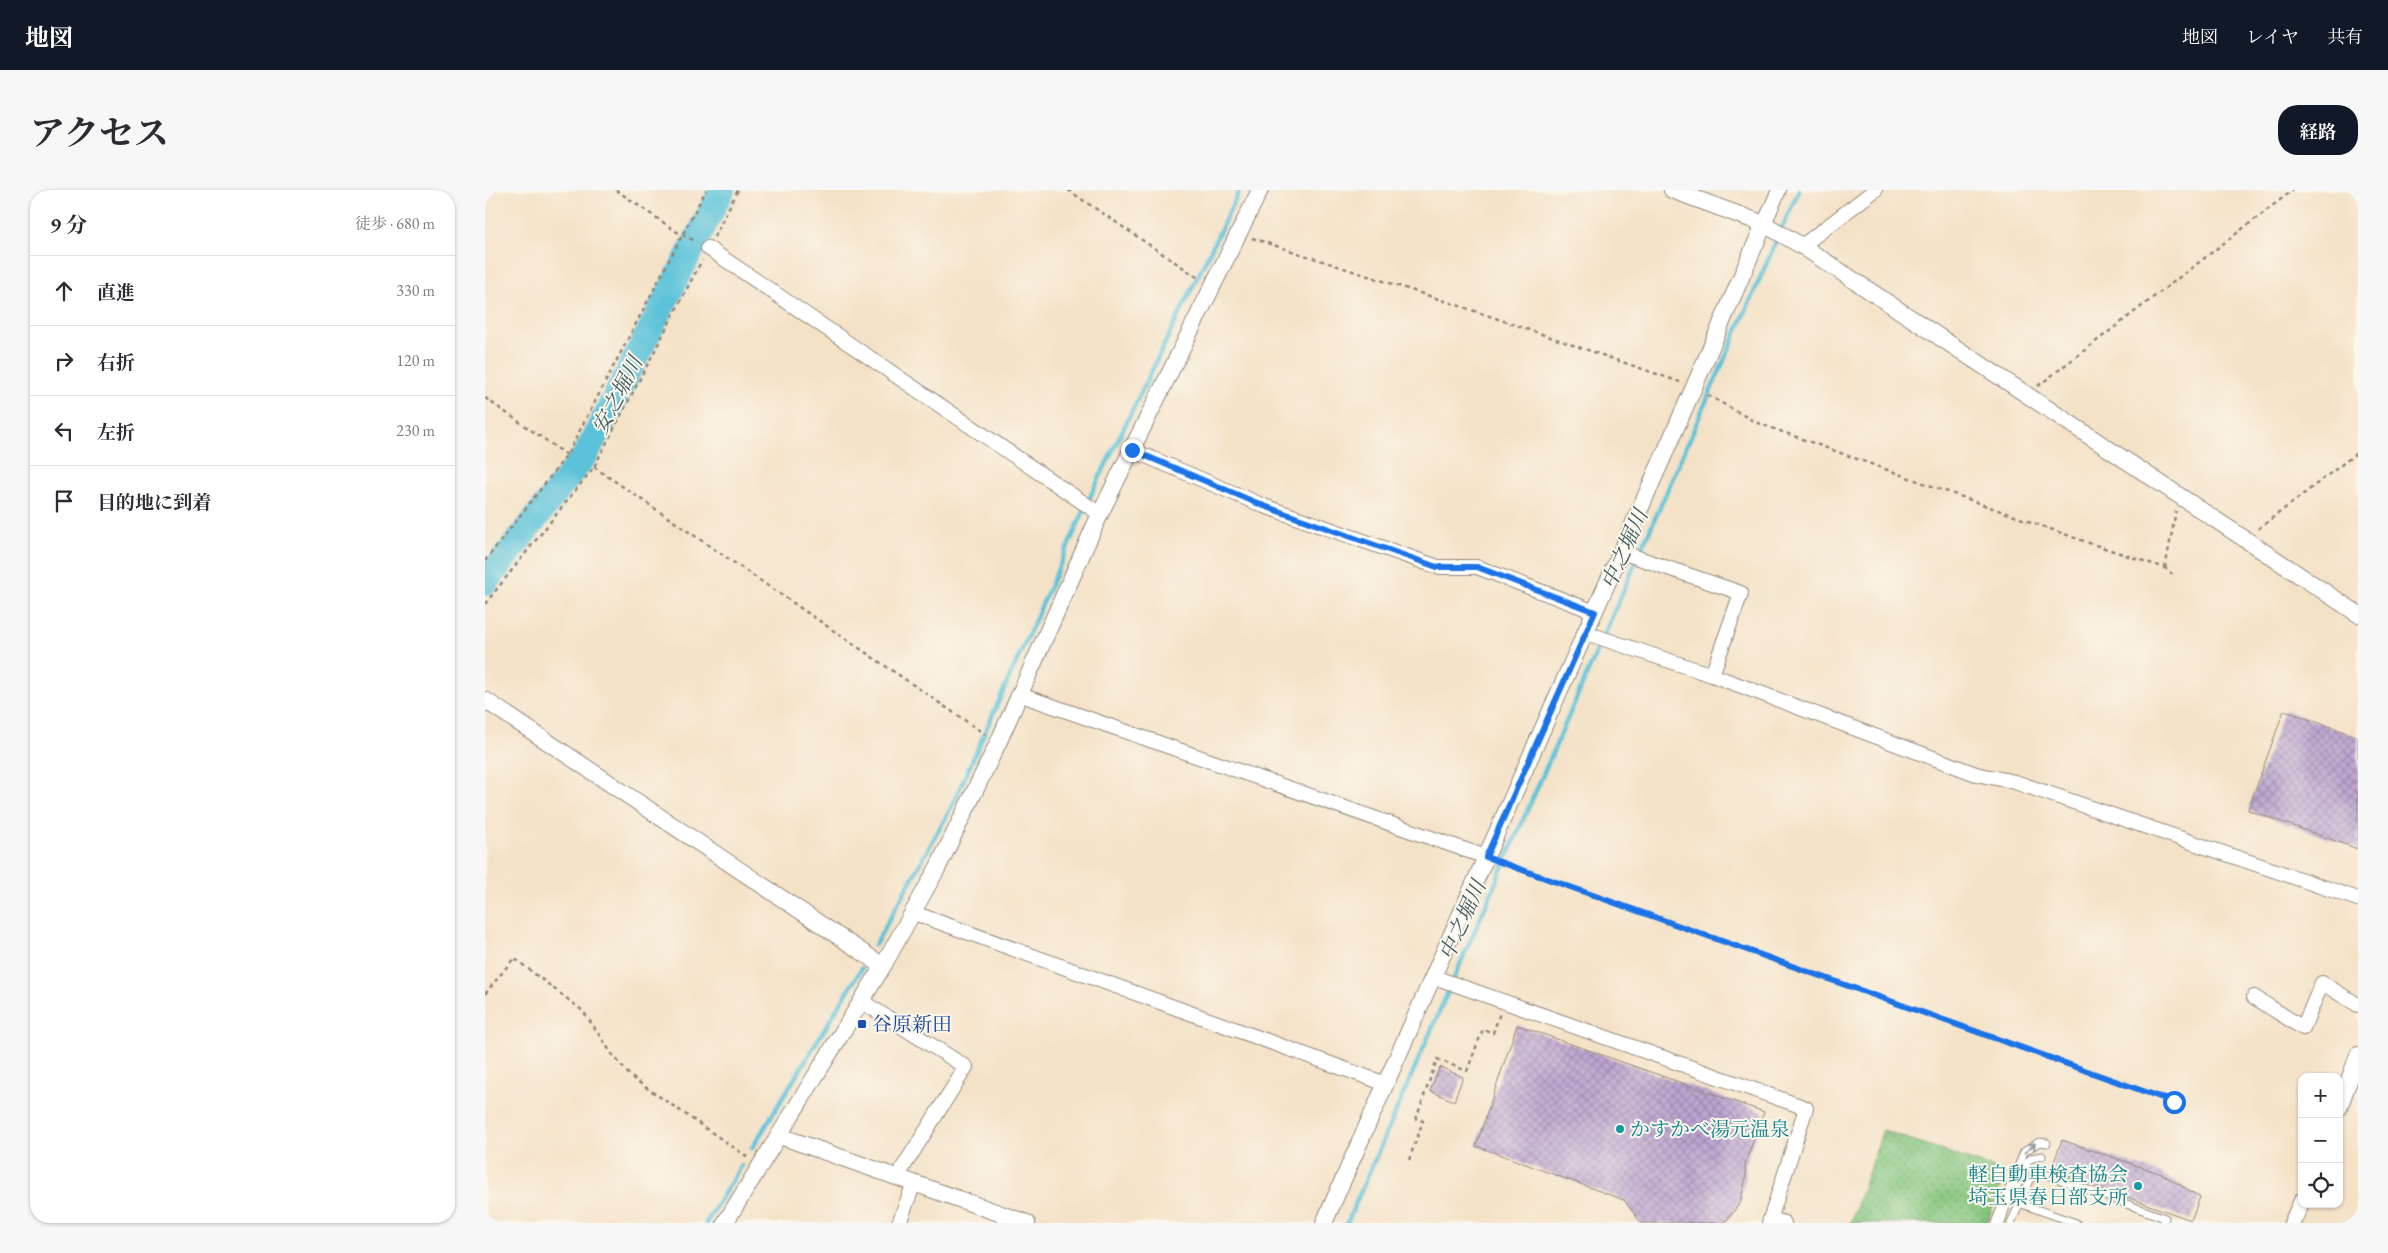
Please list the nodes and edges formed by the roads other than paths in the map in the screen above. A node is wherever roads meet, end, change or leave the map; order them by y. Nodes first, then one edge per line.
1 (1260, 190) edge
2 (1672, 190) edge
3 (1779, 190) edge
4 (1875, 190) edge
5 (1768, 226) junction
6 (1795, 242) junction
7 (708, 248) road end
8 (1132, 450) junction
9 (1098, 512) junction
10 (1621, 552) junction
11 (1595, 612) junction
12 (2358, 614) edge
13 (1586, 633) junction
14 (1712, 676) junction
15 (1018, 694) junction
16 (485, 700) edge
17 (1486, 857) junction
18 (2358, 899) edge
19 (914, 913) junction
20 (883, 966) junction
21 (1439, 979) junction
22 (2254, 997) dead end
23 (861, 1001) junction
24 (2358, 1005) edge
25 (2358, 1055) edge
26 (1386, 1084) junction
27 (2343, 1097) edge
28 (780, 1136) junction
29 (2047, 1143) dead end
30 (2042, 1156) dead end
31 (897, 1177) junction
32 (914, 1183) junction
33 (2019, 1202) junction
34 (2299, 1208) edge
35 (1775, 1222) edge
36 (725, 1223) edge
37 (899, 1223) edge
38 (1027, 1223) edge
39 (1324, 1223) edge
40 (1995, 1223) edge
41 (2001, 1223) edge
42 (2011, 1223) edge
43 (2076, 1223) edge
44 (2163, 1223) edge
45 (2292, 1223) edge

1 - 8 street
2 - 5 street
3 - 5 street
4 - 6 street
5 - 6 street
5 - 10 street
6 - 12 street
7 - 9 street
8 - 9 street
8 - 11 street
9 - 15 street
10 - 11 street
10 - 14 street
11 - 13 street
13 - 14 street
13 - 17 street
14 - 18 street
15 - 17 street
15 - 19 street
16 - 20 street
17 - 21 street
19 - 20 street
19 - 26 street
20 - 23 street
21 - 26 street
21 - 35 street
22 - 24 street
23 - 28 street
23 - 31 street
25 - 27 street
26 - 39 street
28 - 31 street
28 - 36 street
40 -> 29 lane
30 - 41 lane
31 - 32 street
32 - 37 street
32 - 38 street
33 - 42 lane
33 - 43 lane
33 - 44 lane
34 - 45 street

